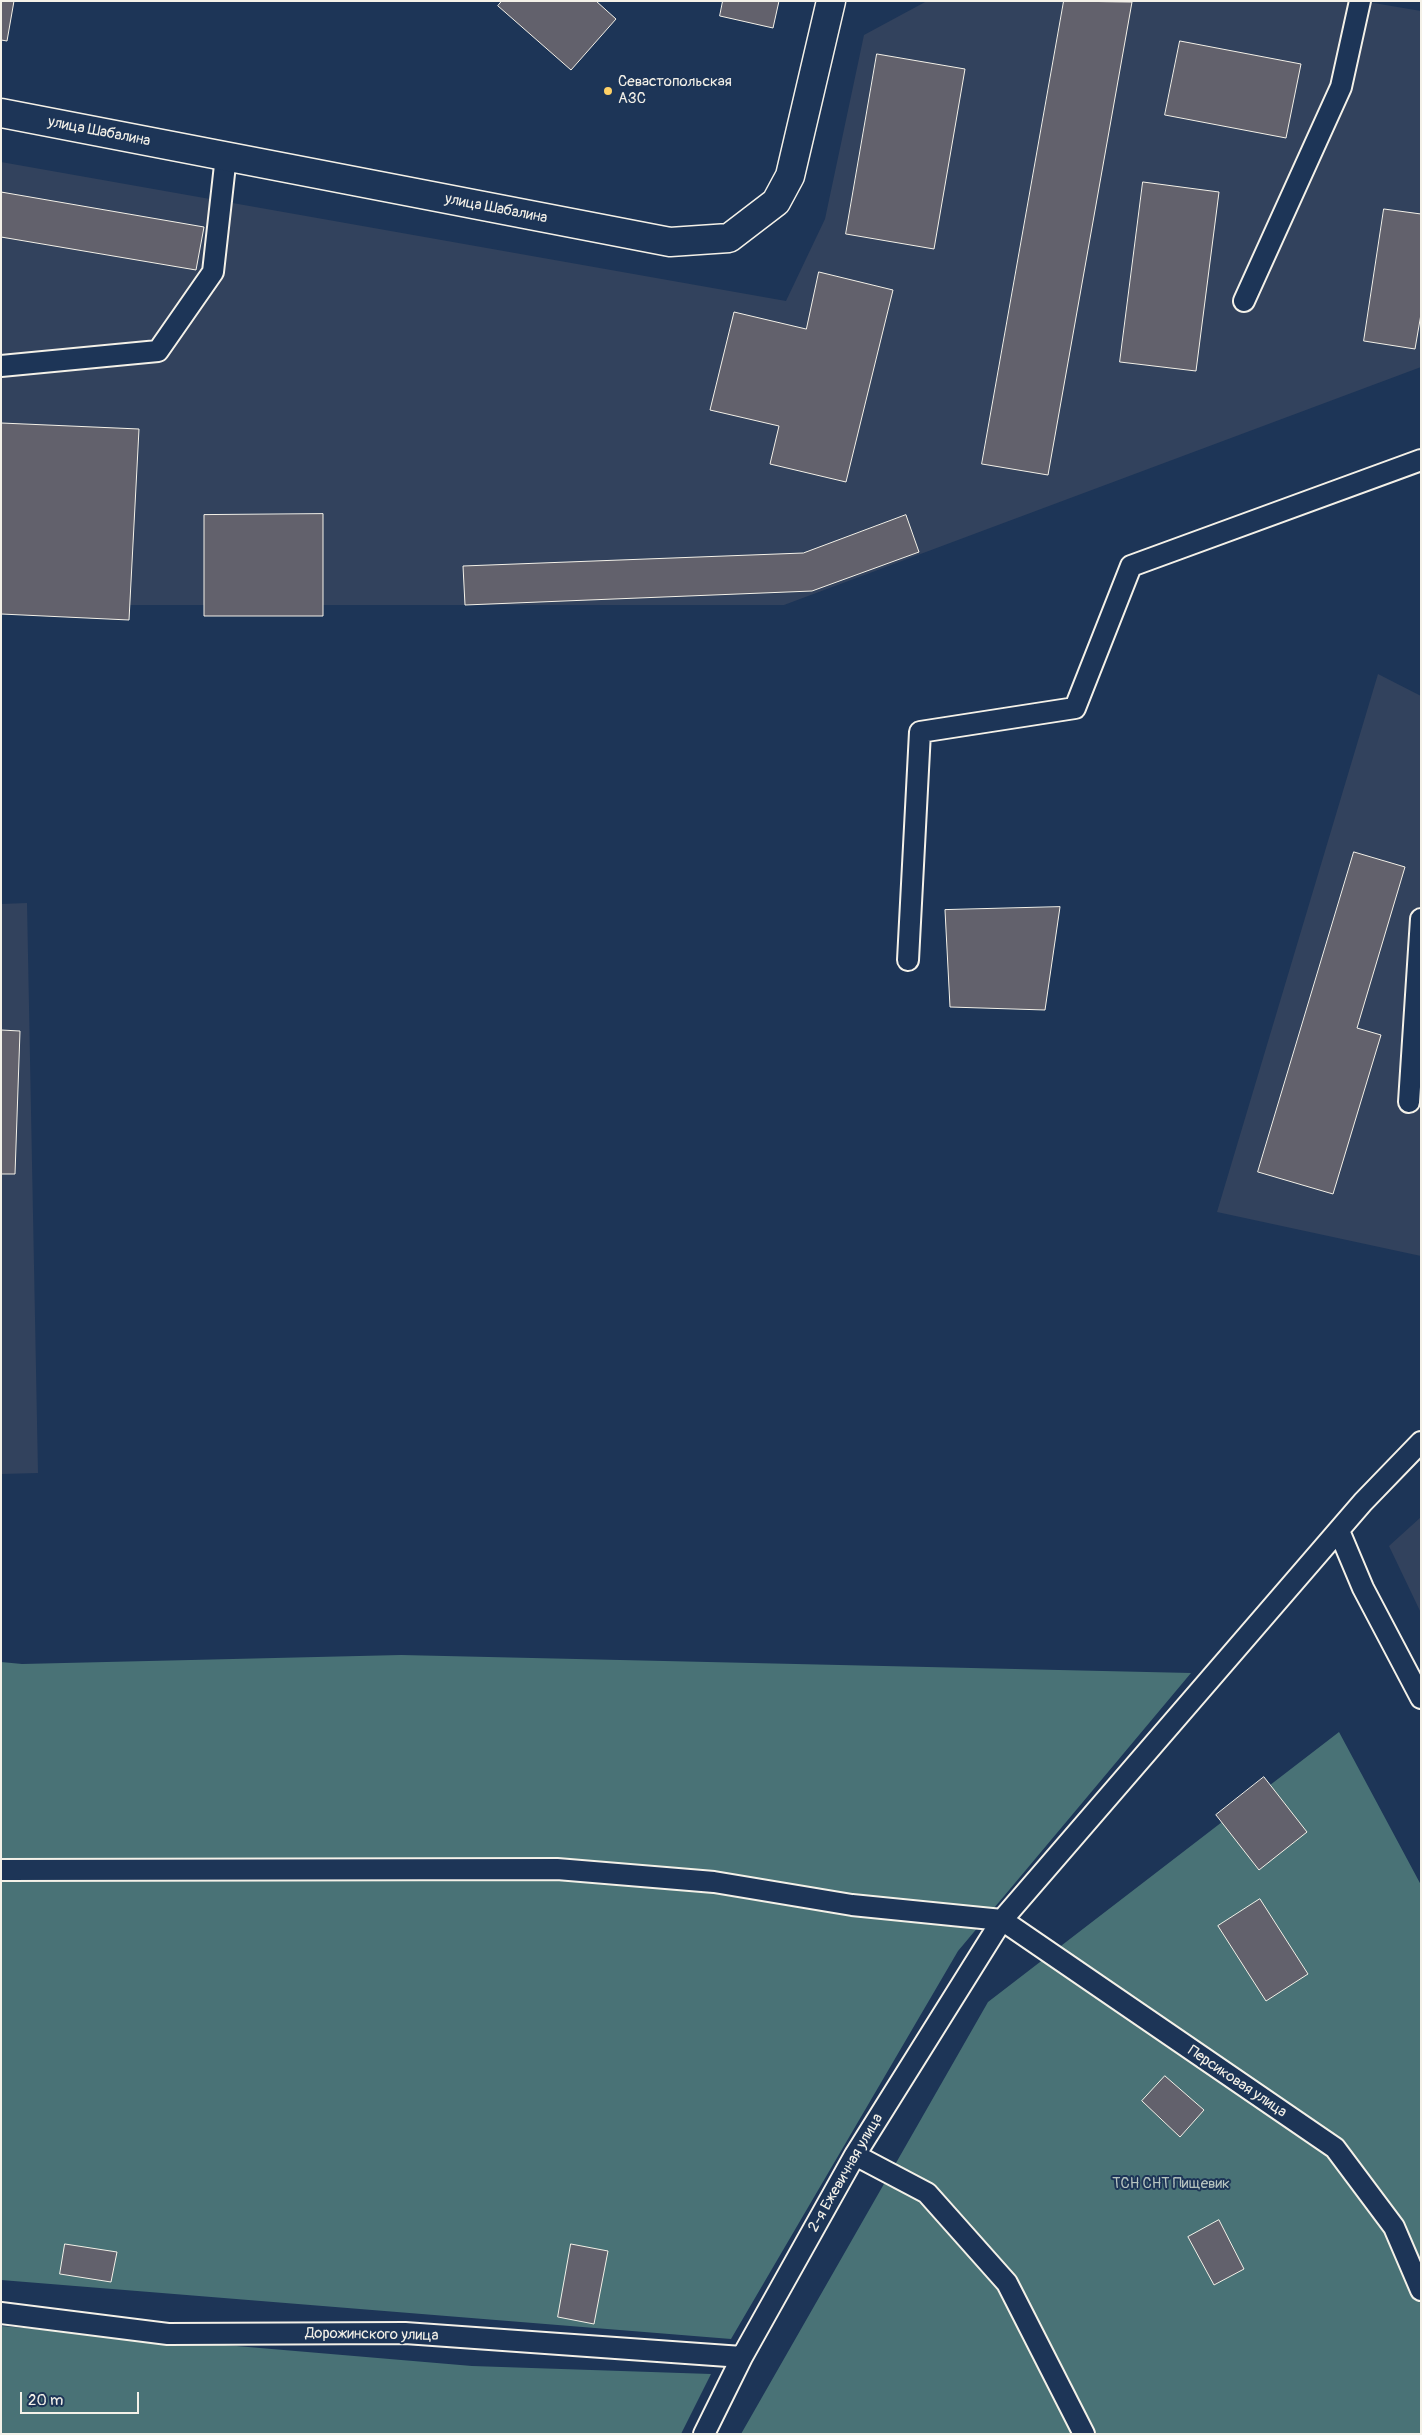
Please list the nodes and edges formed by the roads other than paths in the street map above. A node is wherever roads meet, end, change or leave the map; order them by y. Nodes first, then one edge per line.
1 (831, 1) edge
2 (1360, 1) edge
3 (1, 113) edge
4 (226, 156) junction
5 (1244, 301) dead end
6 (1, 366) edge
7 (1421, 460) edge
8 (1421, 919) edge
9 (908, 960) dead end
10 (1409, 1102) dead end
11 (1421, 1442) edge
12 (1339, 1531) junction
13 (1421, 1698) edge
14 (1, 1870) edge
15 (1002, 1920) junction
16 (855, 2155) junction
17 (1421, 2290) edge
18 (1, 2313) edge
19 (742, 2357) junction
20 (704, 2434) edge
21 (1084, 2434) edge

1 - 4 main road, улица Шабалина
2 - 5 lane
3 - 4 main road, улица Шабалина
4 - 6 lane
7 - 9 lane
8 - 10 lane
11 - 12 lane, 2-я Ежевичная улица
12 - 13 lane
12 - 15 lane, 2-я Ежевичная улица
14 - 15 lane
15 - 16 lane, 2-я Ежевичная улица
15 - 17 lane, Персиковая улица
16 - 19 lane, 2-я Ежевичная улица
16 - 21 lane
18 - 19 lane, Дорожинского улица
19 - 20 lane, 2-я Ежевичная улица

